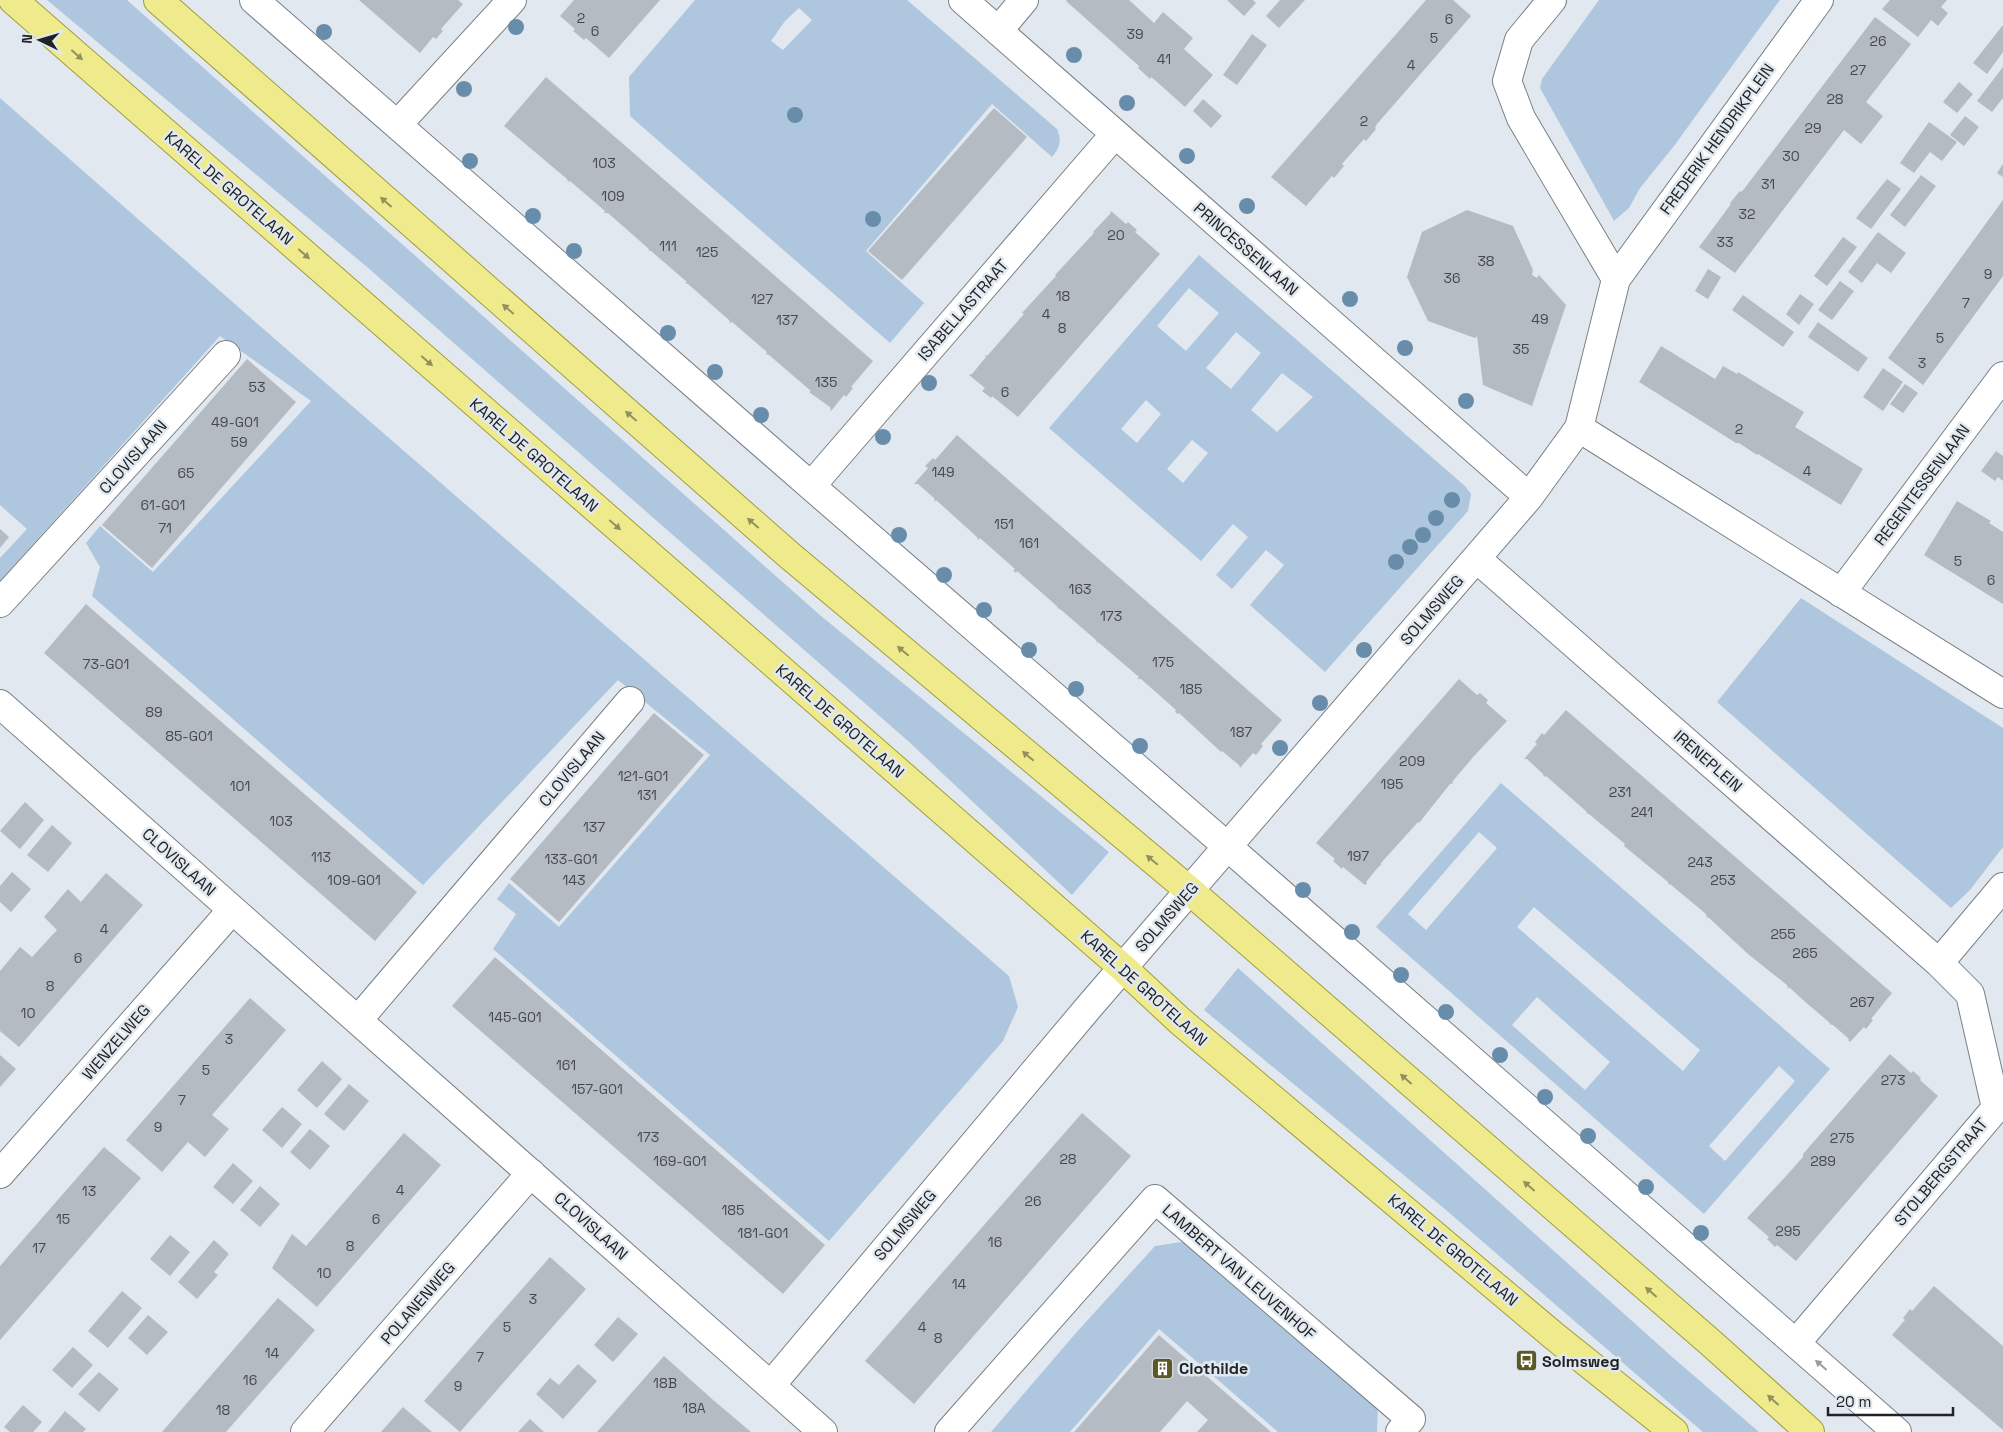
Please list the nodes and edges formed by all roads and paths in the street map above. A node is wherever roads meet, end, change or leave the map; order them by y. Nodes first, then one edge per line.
1 (13, 0) edge
2 (158, 0) edge
3 (254, 0) edge
4 (512, 0) edge
5 (963, 0) edge
6 (1024, 0) edge
7 (1552, 0) edge
8 (1819, 0) edge
9 (998, 30) junction
10 (398, 124) junction
11 (1116, 134) junction
12 (1616, 279) junction
13 (226, 355) dead end
14 (2003, 376) edge
15 (1579, 428) junction
16 (811, 486) junction
17 (1529, 497) junction
18 (1477, 559) junction
19 (1841, 593) junction
20 (0, 603) edge
21 (2003, 694) edge
22 (630, 701) dead end
23 (0, 704) edge
24 (1228, 847) junction
25 (2003, 887) edge
26 (1190, 891) junction
27 (232, 910) junction
28 (1939, 964) junction
29 (1123, 968) junction
30 (358, 1020) junction
31 (531, 1173) junction
32 (0, 1174) edge
33 (1796, 1343) junction
34 (770, 1385) junction
35 (305, 1432) edge
36 (823, 1432) edge
37 (949, 1432) edge
38 (1400, 1432) edge
39 (1674, 1432) edge
40 (1810, 1432) edge
41 (1897, 1432) edge

1 -> 29 main road, KAREL DE GROTELAAN
26 -> 2 main road
3 - 10 street
4 - 10 street
5 - 9 street, PRINCESSENLAAN
6 - 9 street
7 - 12 street
8 - 12 street, FREDERIK HENDRIKPLEIN
9 - 11 street, PRINCESSENLAAN
10 - 16 street
11 - 16 street, ISABELLASTRAAT
11 - 17 street, PRINCESSENLAAN
12 - 15 street, FREDERIK HENDRIKPLEIN
13 - 20 street, CLOVISLAAN
14 - 19 street, REGENTESSENLAAN
15 - 17 street
15 - 19 street
16 - 24 street
17 - 18 street, SOLMSWEG
18 - 24 street, SOLMSWEG
18 - 28 street, IRENEPLEIN
19 - 21 street
22 - 30 street, CLOVISLAAN
23 - 27 street, CLOVISLAAN
24 - 26 street, SOLMSWEG
24 - 33 street
25 - 28 street
26 - 29 street, SOLMSWEG
40 -> 26 main road
27 - 30 street, CLOVISLAAN
27 - 32 street, WENZELWEG
28 - 33 street, STOLBERGSTRAAT
29 - 34 street, SOLMSWEG
29 - 39 main road, KAREL DE GROTELAAN
30 - 31 street, CLOVISLAAN
31 - 34 street, CLOVISLAAN
31 - 35 street, POLANENWEG
41 -> 33 street
34 - 36 street, CLOVISLAAN
37 - 38 street, LAMBERT VAN LEUVENHOF

